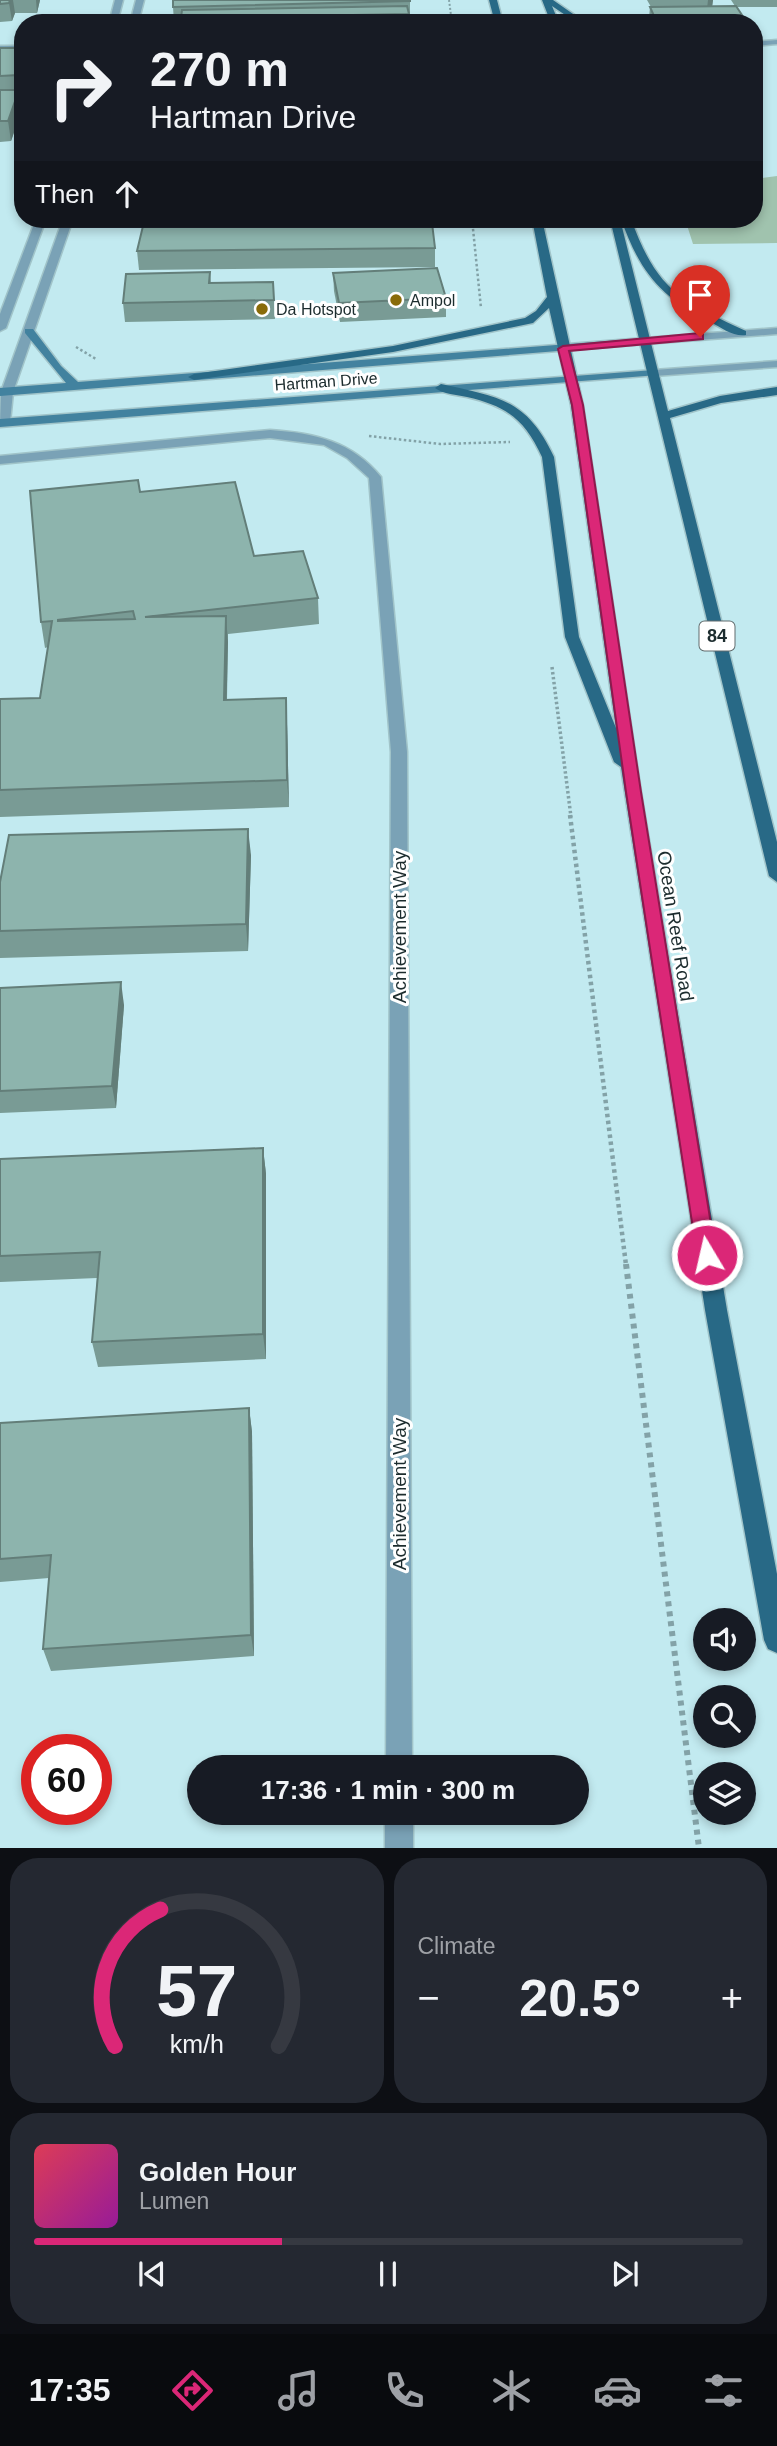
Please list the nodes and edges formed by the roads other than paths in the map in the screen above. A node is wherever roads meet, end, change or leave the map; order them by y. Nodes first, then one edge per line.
1 (547, 0) edge
2 (568, 14) edge
3 (38, 228) edge
4 (65, 228) edge
5 (539, 228) edge
6 (617, 228) edge
7 (629, 228) edge
8 (552, 297) junction
9 (0, 328) edge
10 (29, 331) junction
11 (777, 331) edge
12 (742, 333) junction
13 (645, 341) junction
14 (563, 349) junction
15 (777, 364) edge
16 (654, 373) junction
17 (194, 377) junction
18 (572, 380) junction
19 (76, 387) junction
20 (440, 388) junction
21 (777, 391) edge
22 (4, 392) edge
23 (662, 418) junction
24 (2, 423) edge
25 (0, 460) edge
26 (633, 792) junction
27 (777, 876) edge
28 (777, 1640) edge
29 (399, 1755) edge
30 (399, 1825) edge
31 (399, 1847) edge

1 - 2 main road
3 - 9 street
4 - 10 street
5 - 8 main road, Ocean Reef Road
6 - 13 main road, 84
7 - 12 main road
8 - 14 main road, Ocean Reef Road
8 - 17 main road
10 - 19 main road
10 - 22 street
11 - 12 street
12 - 13 street
13 - 14 main road, Hartman Drive
13 - 16 main road, 84
14 - 17 main road, Hartman Drive
14 - 18 main road, Ocean Reef Road
15 - 16 street
16 - 18 main road, Hartman Drive
16 - 23 main road, 84
17 - 19 main road, Hartman Drive
18 - 20 main road, Hartman Drive
18 - 26 main road, Ocean Reef Road
19 - 22 main road, Hartman Drive
20 - 24 main road, Hartman Drive
20 - 26 main road
21 - 23 main road
22 - 24 street
23 - 27 main road, 84
25 - 29 street, Achievement Way
26 - 28 main road, Ocean Reef Road
30 - 31 street

